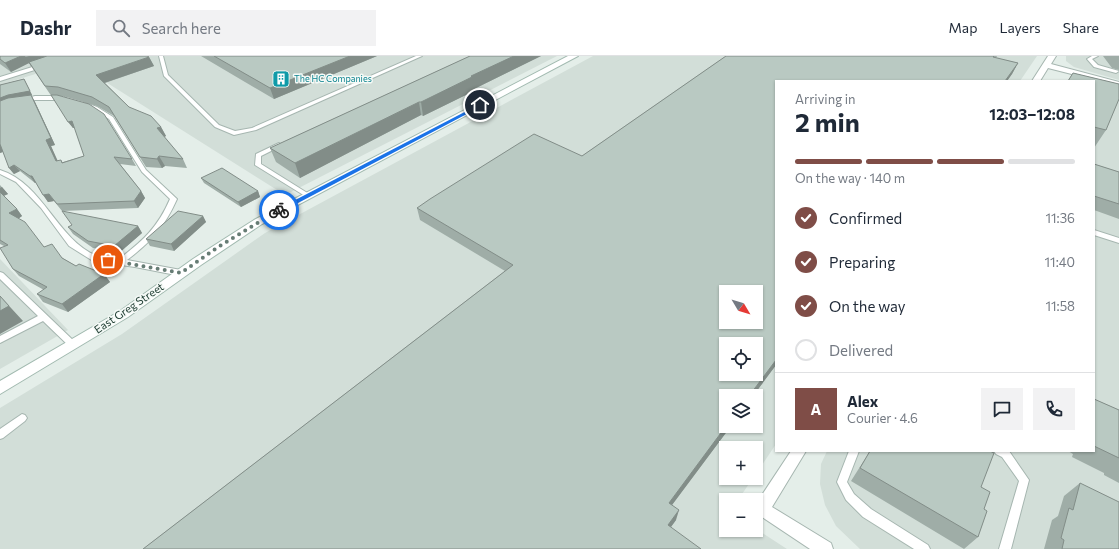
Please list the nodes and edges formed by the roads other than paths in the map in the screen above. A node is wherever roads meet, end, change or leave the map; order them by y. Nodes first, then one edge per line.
1 (161, 56) edge
2 (420, 56) edge
3 (574, 56) edge
4 (1052, 56) edge
5 (1096, 56) edge
6 (44, 65) edge
7 (1046, 65) junction
8 (1116, 71) dead end
9 (0, 79) edge
10 (1037, 80) edge
11 (1119, 84) edge
12 (68, 100) edge
13 (17, 101) edge
14 (82, 104) edge
15 (286, 142) edge
16 (0, 172) edge
17 (307, 195) junction
18 (1095, 232) edge
19 (1119, 241) edge
20 (120, 262) junction
21 (181, 273) junction
22 (0, 275) edge
23 (44, 317) junction
24 (0, 340) edge
25 (73, 344) junction
26 (0, 388) edge
27 (22, 418) dead end
28 (0, 434) edge
29 (798, 452) edge
30 (854, 452) edge
31 (1001, 452) edge
32 (825, 549) edge
33 (924, 549) edge
34 (1005, 549) edge

1 - 2 lane
3 - 17 main road, East Greg Street
4 - 7 main road
5 - 8 lane
6 - 9 lane
7 - 10 main road
7 - 11 main road
12 - 13 lane
14 - 20 lane
15 - 17 lane
16 - 20 lane
17 - 21 main road, East Greg Street
18 - 19 lane
20 - 21 lane
21 - 25 main road, East Greg Street
22 - 23 lane
23 - 24 lane
23 - 25 lane
25 - 26 main road, East Greg Street
27 - 28 lane
29 - 32 main road
30 - 33 lane
31 - 34 lane

